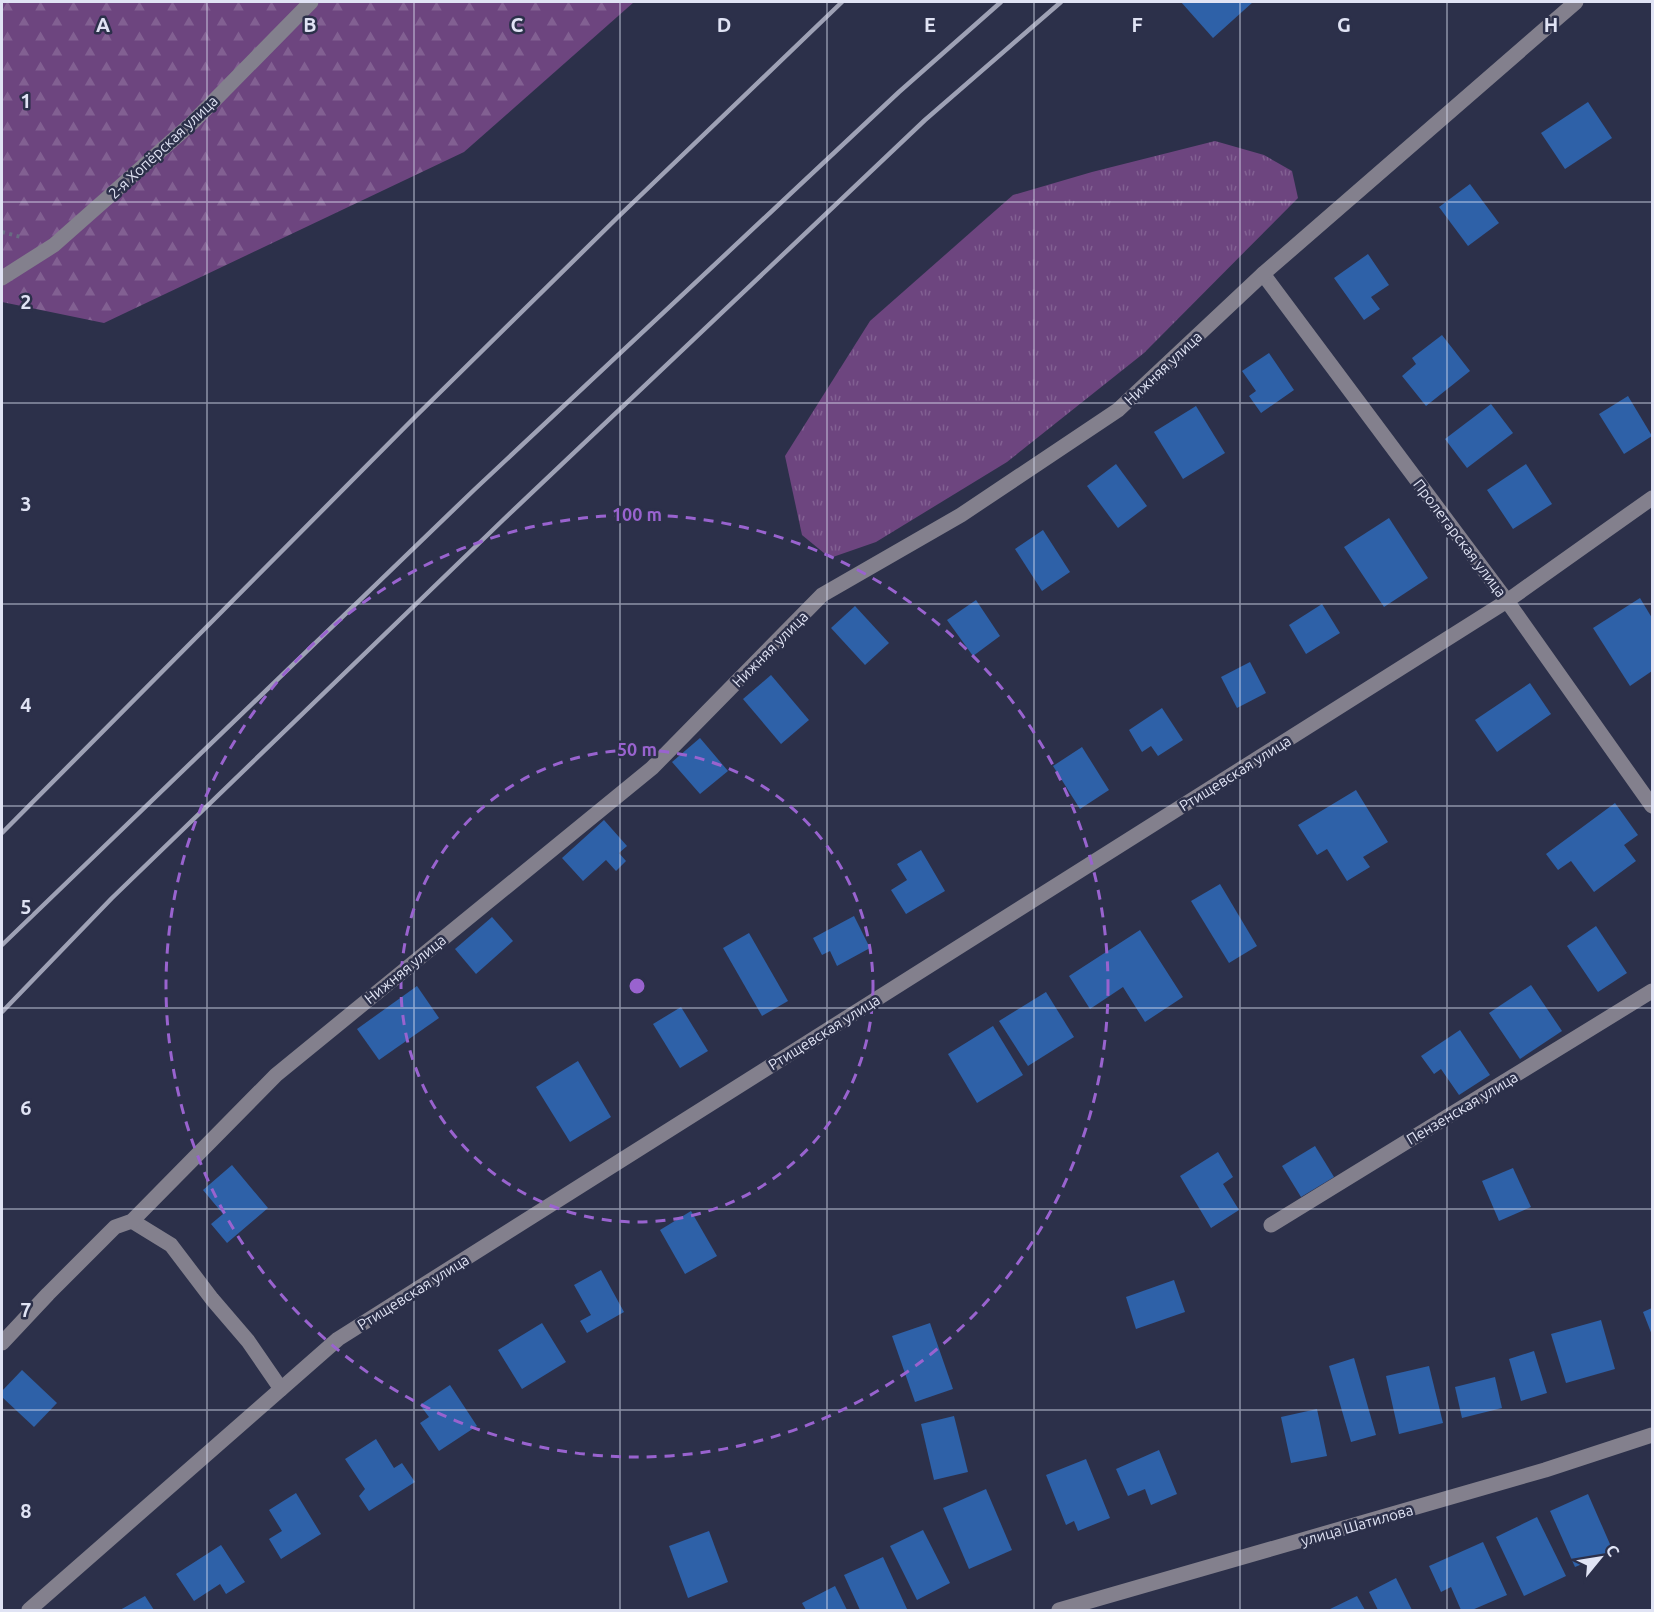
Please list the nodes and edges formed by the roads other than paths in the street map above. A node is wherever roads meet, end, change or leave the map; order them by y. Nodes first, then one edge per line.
1 (311, 2) edge
2 (1576, 2) edge
3 (1263, 274) junction
4 (2, 278) edge
5 (1653, 498) edge
6 (1507, 601) junction
7 (1653, 806) edge
8 (1653, 991) edge
9 (132, 1221) junction
10 (1271, 1225) dead end
11 (2, 1343) edge
12 (281, 1389) junction
13 (1653, 1435) edge
14 (29, 1611) edge
15 (1059, 1611) edge

1 - 4 street, 2-я Хопёрская улица
2 - 3 street, Нижняя улица
3 - 6 street, Пролетарская улица
3 - 9 street, Нижняя улица
5 - 6 street, Ртищевская улица
6 - 7 street, Пролетарская улица
6 - 12 street, Ртищевская улица
8 - 10 street, Пензенская улица
9 - 11 street, Нижняя улица
9 - 12 street
12 - 14 street, Ртищевская улица
13 - 15 street, улица Шатилова

